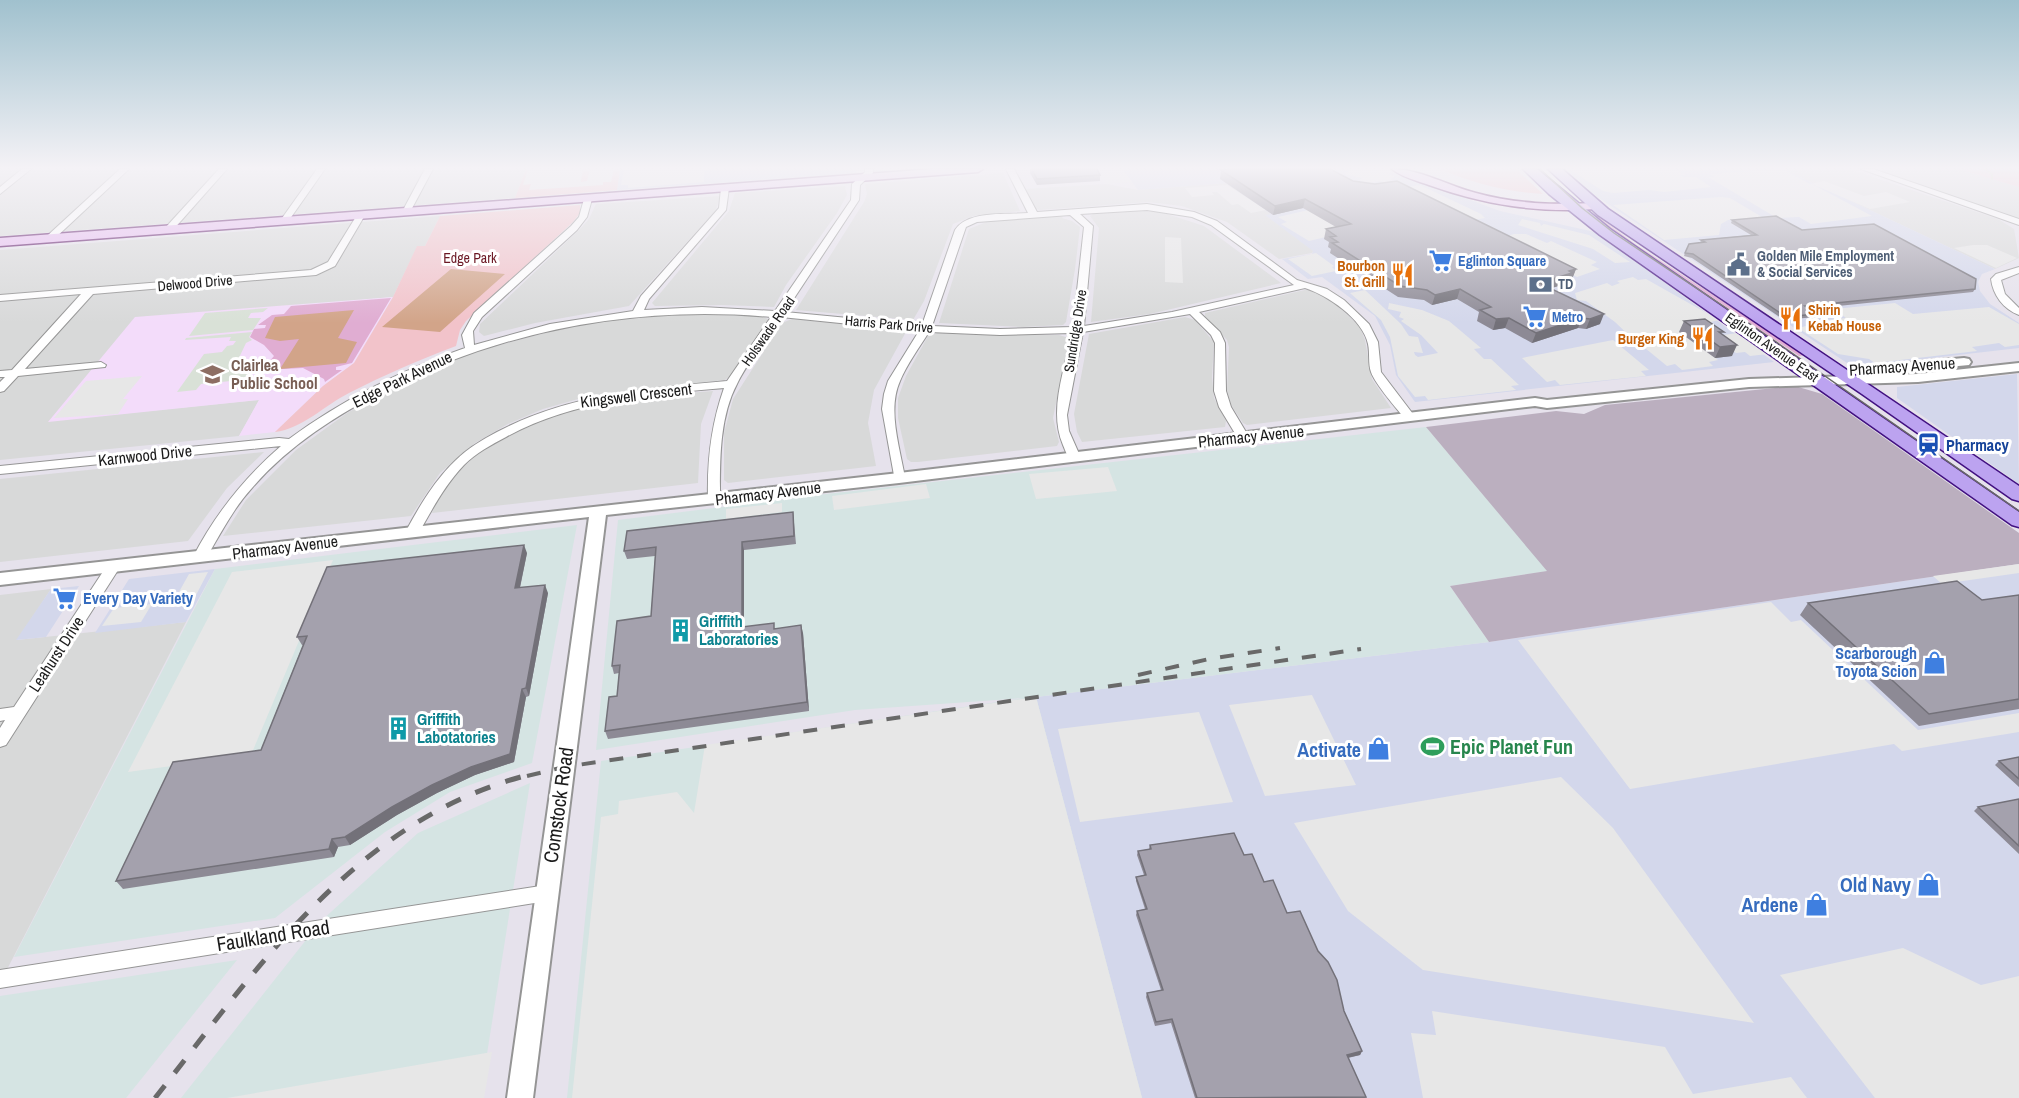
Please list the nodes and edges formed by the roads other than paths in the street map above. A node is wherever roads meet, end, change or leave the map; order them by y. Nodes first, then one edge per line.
1 (69, 220) edge
2 (178, 220) edge
3 (294, 220) edge
4 (358, 220) edge
5 (580, 220) edge
6 (712, 220) edge
7 (842, 220) edge
8 (976, 220) edge
9 (1082, 220) edge
10 (1207, 220) edge
11 (1590, 220) edge
12 (1618, 220) edge
13 (284, 221) joint
14 (169, 230) junction
15 (50, 238) junction
16 (0, 242) edge
17 (2019, 270) edge
18 (1307, 285) junction
19 (89, 292) junction
20 (0, 298) edge
21 (1192, 311) junction
22 (2019, 312) edge
23 (637, 313) junction
24 (780, 315) junction
25 (926, 328) junction
26 (1078, 330) junction
27 (470, 348) junction
28 (2019, 356) edge
29 (101, 365) dead end
30 (2019, 367) edge
31 (15, 373) junction
32 (0, 374) edge
33 (1811, 375) junction
34 (1846, 375) junction
35 (731, 384) junction
36 (0, 389) edge
37 (1410, 418) junction
38 (1243, 437) junction
39 (290, 443) junction
40 (1074, 456) junction
41 (0, 470) edge
42 (899, 478) junction
43 (2019, 495) edge
44 (714, 499) junction
45 (598, 512) junction
46 (2019, 521) edge
47 (413, 531) junction
48 (200, 557) junction
49 (113, 567) junction
50 (0, 579) edge
51 (19, 712) junction
52 (0, 715) edge
53 (0, 741) edge
54 (547, 893) junction
55 (0, 979) edge
56 (520, 1098) edge

1 - 15 street
2 - 14 street
3 - 13 main road
4 - 19 street, Delwood Drive
5 - 27 street, Edge Park Avenue
6 - 23 street
7 - 24 street, Holswade Road
8 - 25 street
9 - 26 street, Sundridge Drive
10 - 18 street
11 - 33 main road, Eglinton Avenue East
12 - 34 main road, Eglinton Avenue East
13 - 14 main road
14 - 15 main road
15 - 16 main road
17 - 22 street
18 - 21 street, Harris Park Drive
18 - 37 street
19 - 20 street, Delwood Drive
19 - 31 street
21 - 26 street, Harris Park Drive
21 - 38 street
23 - 24 street, Harris Park Drive
23 - 27 street, Harris Park Drive
24 - 25 street, Harris Park Drive
24 - 35 street, Holswade Road
25 - 26 street, Harris Park Drive
25 - 42 street
26 - 40 street, Sundridge Drive
27 - 39 street, Edge Park Avenue
28 - 34 street, Pharmacy Avenue
29 - 31 street
30 - 34 street, Pharmacy Avenue
31 - 32 street
31 - 36 street
33 - 34 street, Pharmacy Avenue
33 - 37 street, Pharmacy Avenue
33 - 46 main road, Eglinton Avenue East
34 - 43 main road, Eglinton Avenue East
35 - 44 street, Holswade Road
35 - 47 street, Kingswell Crescent
37 - 38 street, Pharmacy Avenue
38 - 40 street, Pharmacy Avenue
39 - 41 street, Karnwood Drive
39 - 48 street, Edge Park Avenue
40 - 42 street, Pharmacy Avenue
42 - 44 street, Pharmacy Avenue
44 - 45 street, Pharmacy Avenue
45 - 47 street, Pharmacy Avenue
45 - 54 street, Comstock Road
47 - 48 street, Pharmacy Avenue
48 - 49 street, Pharmacy Avenue
49 - 50 street, Pharmacy Avenue
49 - 51 street, Leahurst Drive
51 - 52 street
51 - 53 street, Leahurst Drive
54 - 55 street, Faulkland Road
54 - 56 street, Comstock Road

